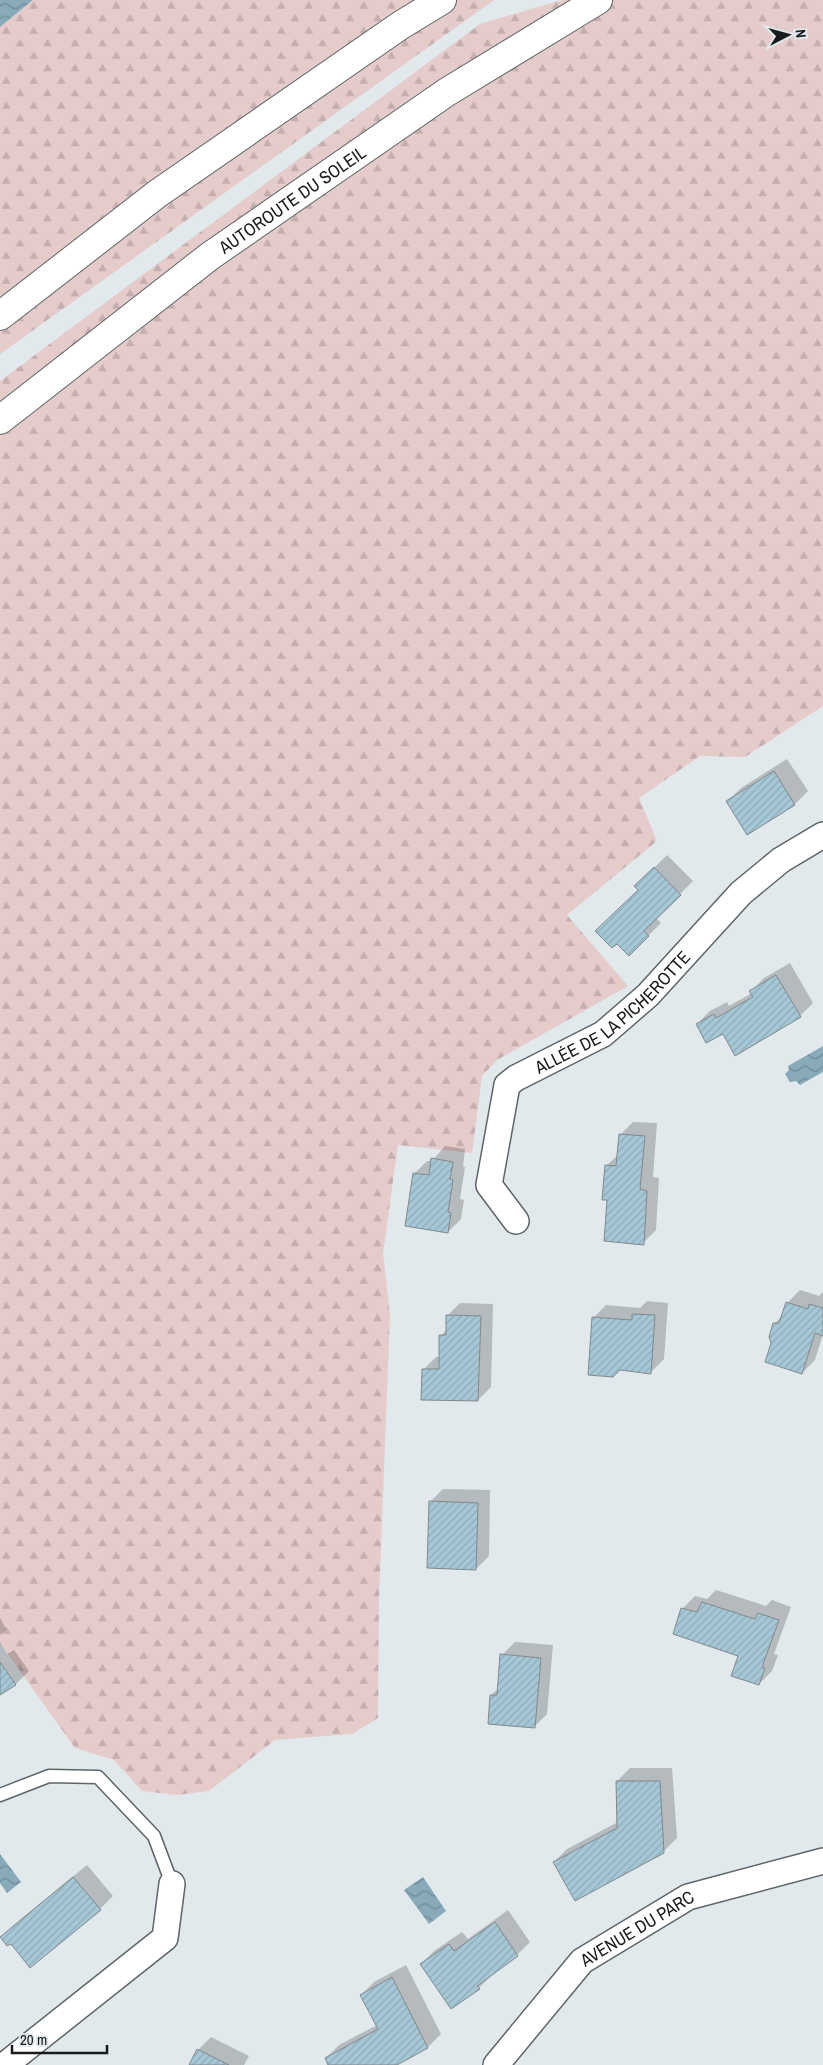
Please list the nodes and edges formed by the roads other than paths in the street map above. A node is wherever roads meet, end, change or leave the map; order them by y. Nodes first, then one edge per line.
1 (442, 0) edge
2 (598, 0) edge
3 (0, 316) edge
4 (0, 420) edge
5 (823, 835) edge
6 (516, 1221) dead end
7 (0, 1795) edge
8 (823, 1861) edge
9 (172, 1884) joint
10 (5, 2065) edge
11 (496, 2065) edge

1 - 3 highway
2 - 4 highway, AUTOROUTE DU SOLEIL
5 - 6 street, ALLÉE DE LA PICHEROTTE
7 - 9 lane
8 - 11 street, AVENUE DU PARC
9 - 10 street

